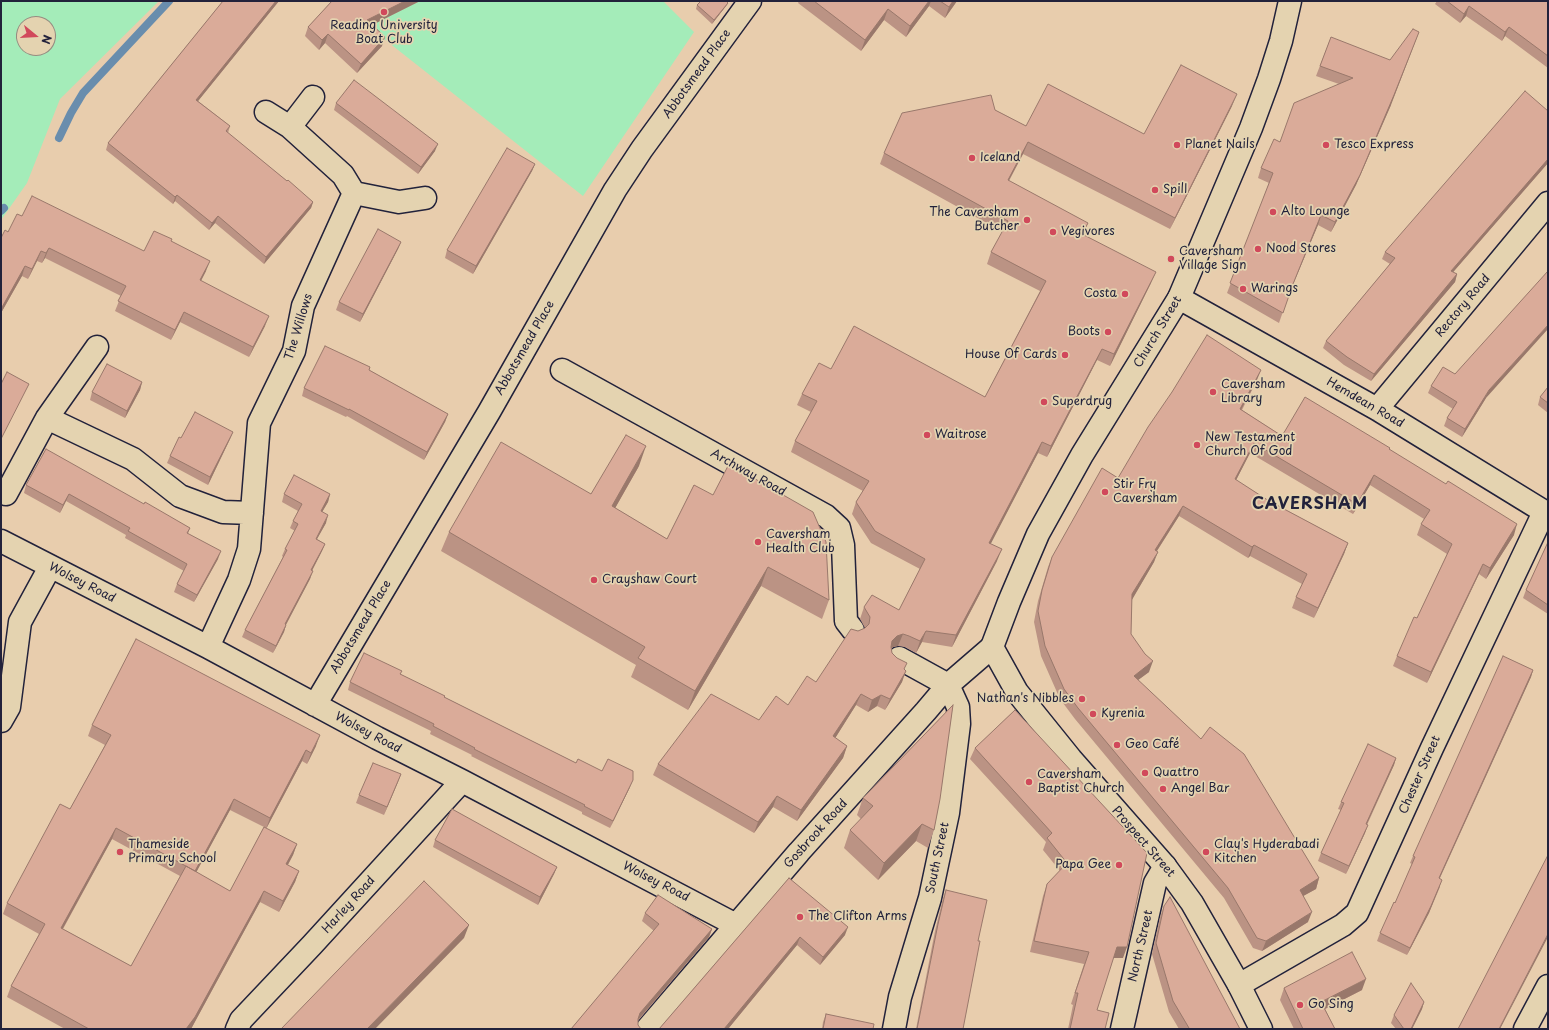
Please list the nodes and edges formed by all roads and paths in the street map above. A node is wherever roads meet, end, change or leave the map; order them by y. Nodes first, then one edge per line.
1 (750, 1) edge
2 (1290, 1) edge
3 (314, 97) dead end
4 (266, 112) dead end
5 (290, 127) junction
6 (354, 193) junction
7 (425, 198) dead end
8 (1548, 203) edge
9 (1179, 298) junction
10 (97, 347) dead end
11 (562, 370) dead end
12 (1377, 409) junction
13 (47, 418) junction
14 (6, 494) dead end
15 (252, 513) junction
16 (1546, 513) edge
17 (1, 541) edge
18 (50, 567) junction
19 (853, 630) edge
20 (208, 647) junction
21 (992, 647) junction
22 (899, 658) edge
23 (948, 685) junction
24 (315, 705) junction
25 (1, 721) edge
26 (462, 781) junction
27 (1165, 866) junction
28 (736, 925) junction
29 (1239, 985) junction
30 (1548, 986) edge
31 (237, 1029) edge
32 (647, 1029) edge
33 (894, 1029) edge
34 (1122, 1029) edge
35 (1261, 1029) edge
36 (1525, 1029) edge

1 - 24 street, Abbotsmead Place
2 - 9 street, Church Street
3 - 5 street
4 - 5 street
5 - 6 street
6 - 7 street
6 - 15 street, The Willows
8 - 12 street, Rectory Road
9 - 12 street, Hemdean Road
9 - 21 street, Church Street
10 - 13 street
11 - 19 street, Archway Road
12 - 16 street, Hemdean Road
13 - 14 street
13 - 15 street
15 - 20 street, The Willows
16 - 29 street, Chester Street
17 - 18 street, Wolsey Road
18 - 20 street, Wolsey Road
18 - 25 street
20 - 24 street, Wolsey Road
21 - 23 street, Gosbrook Road
21 - 27 street, Prospect Street
22 - 23 street
23 - 28 street, Gosbrook Road
23 - 33 street, South Street
24 - 26 street, Wolsey Road
26 - 28 street, Wolsey Road
26 - 31 street, Harley Road
27 - 29 street, Prospect Street
27 - 34 street, North Street
28 - 32 street, Gosbrook Road
29 - 35 street, Prospect Street
30 - 36 street

